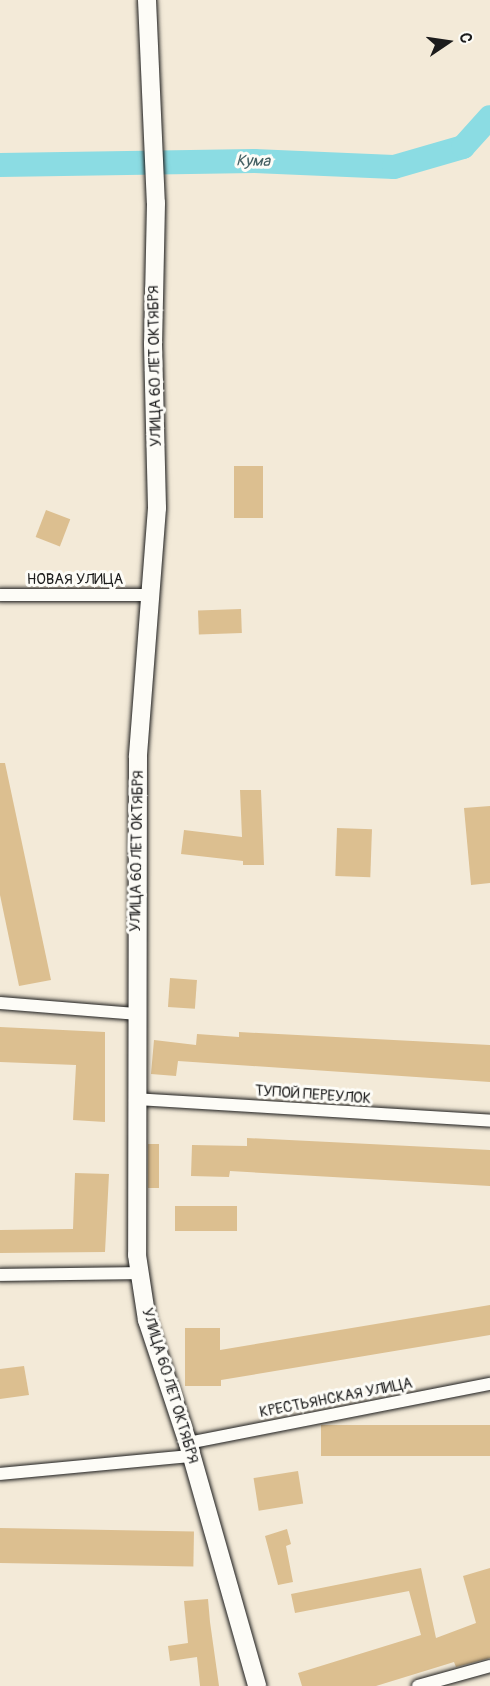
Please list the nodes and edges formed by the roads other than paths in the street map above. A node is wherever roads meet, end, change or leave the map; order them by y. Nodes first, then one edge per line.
1 (147, 0) edge
2 (0, 595) edge
3 (150, 596) junction
4 (0, 1003) edge
5 (136, 1014) junction
6 (135, 1099) junction
7 (490, 1122) edge
8 (140, 1273) junction
9 (0, 1275) edge
10 (490, 1384) edge
11 (190, 1450) junction
12 (0, 1474) edge
13 (490, 1666) edge
14 (256, 1686) edge
15 (418, 1686) edge

1 - 3 main road, УЛИЦА 60 ЛЕТ ОКТЯБРЯ
2 - 3 street, НОВАЯ УЛИЦА
3 - 5 main road, УЛИЦА 60 ЛЕТ ОКТЯБРЯ
4 - 5 street
5 - 6 main road, УЛИЦА 60 ЛЕТ ОКТЯБРЯ
6 - 7 street, ТУПОЙ ПЕРЕУЛОК
6 - 8 main road, УЛИЦА 60 ЛЕТ ОКТЯБРЯ
8 - 9 street
8 - 11 main road, УЛИЦА 60 ЛЕТ ОКТЯБРЯ
10 - 11 street, КРЕСТЬЯНСКАЯ УЛИЦА
11 - 12 street, КРЕСТЬЯНСКАЯ УЛИЦА
11 - 14 main road, УЛИЦА 60 ЛЕТ ОКТЯБРЯ
13 - 15 street

